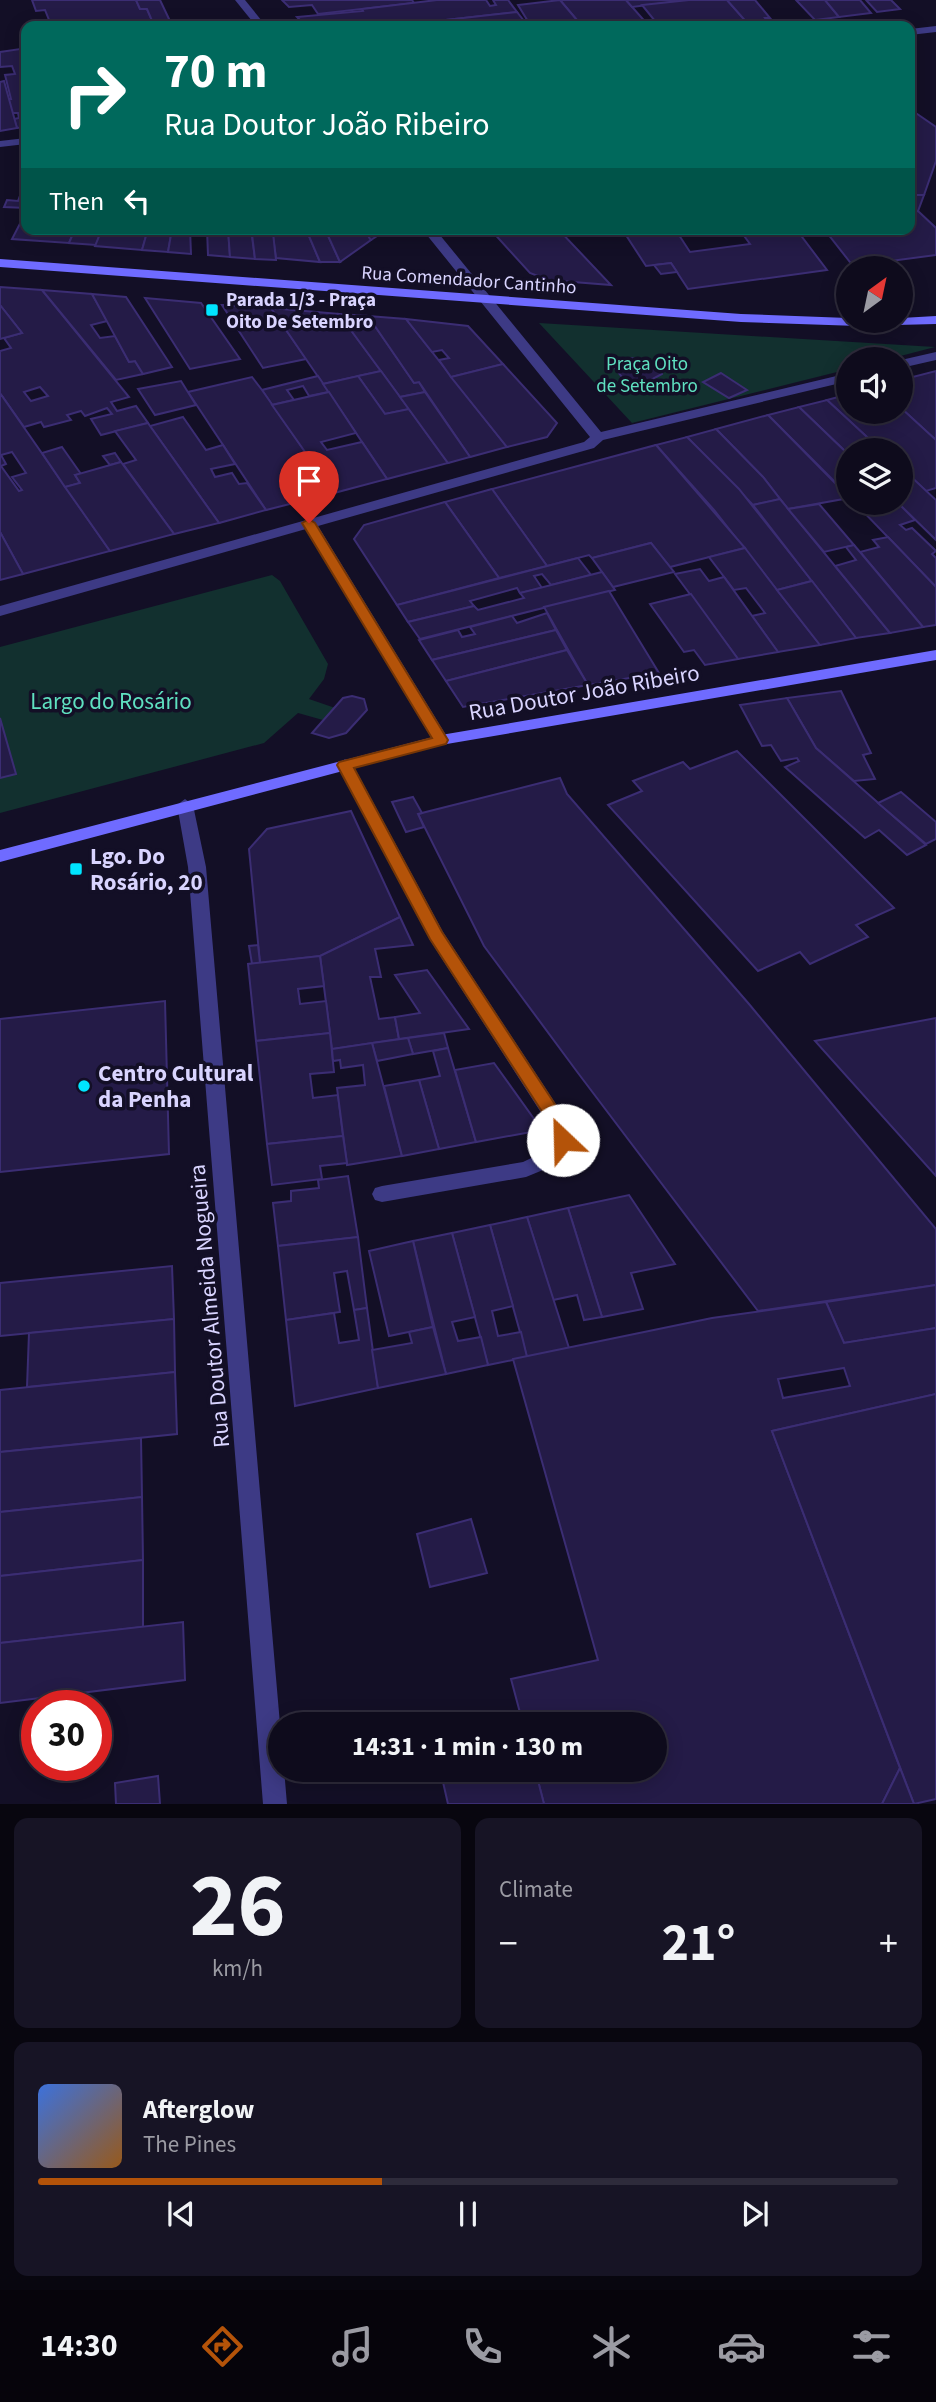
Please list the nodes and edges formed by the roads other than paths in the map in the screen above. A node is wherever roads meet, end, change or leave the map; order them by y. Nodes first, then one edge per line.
1 (240, 0) edge
2 (257, 21) edge
3 (936, 29) edge
4 (915, 32) edge
5 (21, 142) edge
6 (0, 144) edge
7 (433, 235) edge
8 (0, 263) edge
9 (488, 301) junction
10 (936, 320) edge
11 (936, 356) edge
12 (913, 361) edge
13 (836, 380) edge
14 (597, 437) junction
15 (309, 523) junction
16 (0, 611) edge
17 (936, 654) edge
18 (441, 740) junction
19 (345, 765) junction
20 (185, 806) junction
21 (0, 856) edge
22 (382, 1194) dead end
23 (275, 1804) edge

1 - 2 street
3 - 4 street
5 - 6 street
7 - 9 street
8 - 9 main road, Rua Comendador Cantinho
9 - 10 main road, Rua Comendador Cantinho
9 - 14 street
11 - 12 street
13 - 14 street
14 - 15 street
15 - 16 street
15 - 18 street
17 - 18 main road, Rua Doutor João Ribeiro
18 - 19 main road, Rua Doutor João Ribeiro
19 - 20 main road, Rua Doutor João Ribeiro
19 - 22 street
20 - 21 main road, Rua Doutor João Ribeiro
20 - 23 street, Rua Doutor Almeida Nogueira

